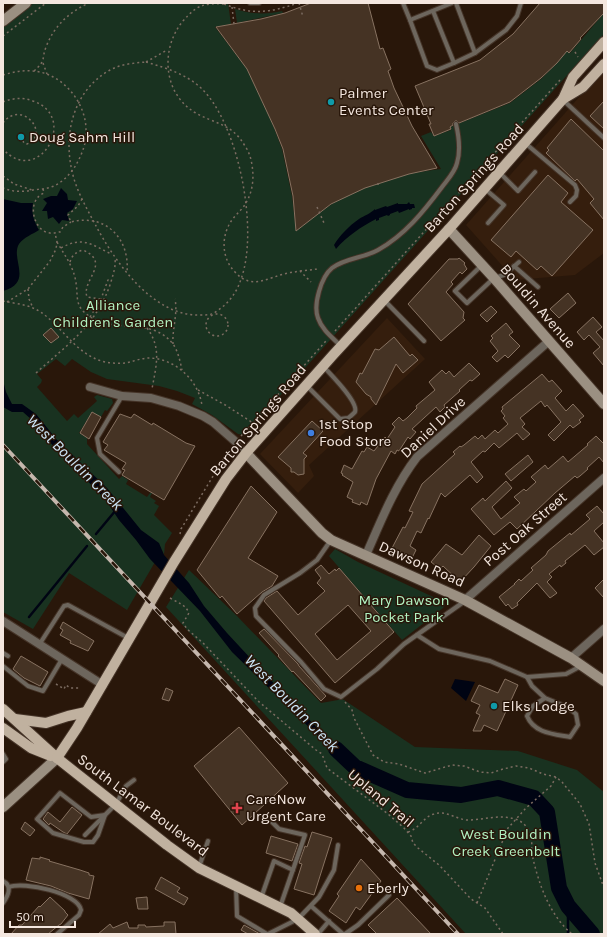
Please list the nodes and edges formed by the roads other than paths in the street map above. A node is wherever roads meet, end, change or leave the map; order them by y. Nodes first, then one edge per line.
1 (26, 3) edge
2 (250, 3) edge
3 (259, 3) edge
4 (403, 3) edge
5 (452, 3) edge
6 (456, 3) edge
7 (521, 3) edge
8 (433, 11) junction
9 (410, 20) junction
10 (3, 21) edge
11 (604, 42) edge
12 (475, 53) junction
13 (454, 63) junction
14 (604, 64) edge
15 (563, 100) junction
16 (456, 124) dead end
17 (604, 138) edge
18 (524, 143) junction
19 (499, 172) junction
20 (535, 172) dead end
21 (484, 188) junction
22 (570, 202) dead end
23 (488, 224) dead end
24 (449, 229) junction
25 (519, 262) dead end
26 (482, 264) junction
27 (514, 266) junction
28 (494, 278) junction
29 (538, 287) dead end
30 (384, 299) junction
31 (424, 341) dead end
32 (549, 341) junction
33 (341, 346) junction
34 (323, 366) junction
35 (306, 385) junction
36 (90, 387) dead end
37 (122, 396) junction
38 (604, 404) edge
39 (236, 442) joint
40 (246, 453) junction
41 (119, 472) dead end
42 (604, 478) edge
43 (331, 540) junction
44 (366, 556) junction
45 (465, 600) junction
46 (3, 622) edge
47 (604, 629) edge
48 (417, 635) junction
49 (130, 639) junction
50 (39, 644) junction
51 (3, 653) edge
52 (8, 656) dead end
53 (570, 658) junction
54 (62, 659) junction
55 (3, 666) edge
56 (582, 666) junction
57 (527, 677) junction
58 (604, 681) edge
59 (103, 685) junction
60 (545, 698) junction
61 (3, 709) edge
62 (86, 712) junction
63 (15, 719) junction
64 (3, 728) edge
65 (3, 754) edge
66 (57, 758) junction
67 (3, 762) edge
68 (134, 780) dead end
69 (116, 804) junction
70 (3, 808) edge
71 (104, 815) junction
72 (271, 821) dead end
73 (85, 835) dead end
74 (208, 841) dead end
75 (338, 845) dead end
76 (199, 868) junction
77 (293, 870) junction
78 (3, 881) edge
79 (236, 886) junction
80 (9, 887) junction
81 (388, 895) dead end
82 (261, 898) junction
83 (3, 903) edge
84 (311, 906) junction
85 (280, 908) junction
86 (298, 919) junction
87 (329, 921) junction
88 (57, 934) edge
89 (268, 934) edge
90 (315, 934) edge
91 (318, 934) edge
92 (344, 934) edge

1 - 10 street
2 - 3 lane
4 - 9 lane
5 - 8 lane
6 - 12 lane
7 - 12 lane
8 - 9 lane
8 - 13 lane
9 - 13 lane
11 - 15 main road, Barton Springs Road
12 - 13 lane
14 - 15 main road, Barton Springs Road
15 - 17 lane
15 - 18 main road, Barton Springs Road
16 - 33 lane
18 - 19 main road, Barton Springs Road
18 - 22 lane
19 - 20 lane
19 - 21 main road, Barton Springs Road
21 - 23 lane
21 - 24 main road, Barton Springs Road
24 - 26 street, Bouldin Avenue
24 - 30 main road, Barton Springs Road
25 - 27 lane
26 - 28 street, Bouldin Avenue
26 - 28 lane
27 - 28 lane
27 - 29 lane
28 - 32 street, Bouldin Avenue
30 - 31 lane
30 - 33 main road, Barton Springs Road
32 - 38 street, Bouldin Avenue
32 - 44 street, Daniel Drive
33 - 34 main road, Barton Springs Road
34 - 35 main road, Barton Springs Road
34 - 35 lane
35 - 40 main road, Barton Springs Road
36 - 37 street
37 - 39 street
37 - 41 lane
39 - 40 lane
40 - 43 street, Dawson Road
40 - 49 main road, Barton Springs Road
42 - 45 street, Post Oak Street
43 - 44 street, Dawson Road
43 - 48 lane
44 - 45 street, Dawson Road
45 - 48 lane
45 - 53 street, Dawson Road
46 - 50 street
47 - 53 street
48 - 57 lane
49 - 50 lane
49 - 59 main road, Barton Springs Road
50 - 54 street
51 - 52 lane
53 - 56 street, Dawson Road
54 - 55 lane
54 - 59 street
56 - 57 lane
56 - 58 street, Dawson Road
57 - 60 lane
59 - 62 main road, Barton Springs Road
60 - 60 lane
61 - 63 main road, South Lamar Boulevard
62 - 63 main road
62 - 66 main road, Barton Springs Road
63 - 66 main road, South Lamar Boulevard
64 - 66 main road, South Lamar Boulevard
65 - 67 lane
66 - 69 main road, South Lamar Boulevard
66 - 70 street, Barton Springs Road
68 - 69 lane
69 - 71 lane
69 - 76 main road, South Lamar Boulevard
71 - 71 lane
71 - 73 lane
72 - 77 lane
74 - 76 lane
75 - 84 lane
76 - 79 main road, South Lamar Boulevard
77 - 82 lane
77 - 85 lane
78 - 80 lane
79 - 82 main road, South Lamar Boulevard
79 - 89 lane
80 - 83 lane
80 - 88 lane
81 - 92 lane
82 - 85 main road, South Lamar Boulevard
84 - 86 lane
84 - 87 lane
85 - 86 main road, South Lamar Boulevard
86 - 89 lane
86 - 90 main road, South Lamar Boulevard
87 - 91 lane
87 - 92 lane

